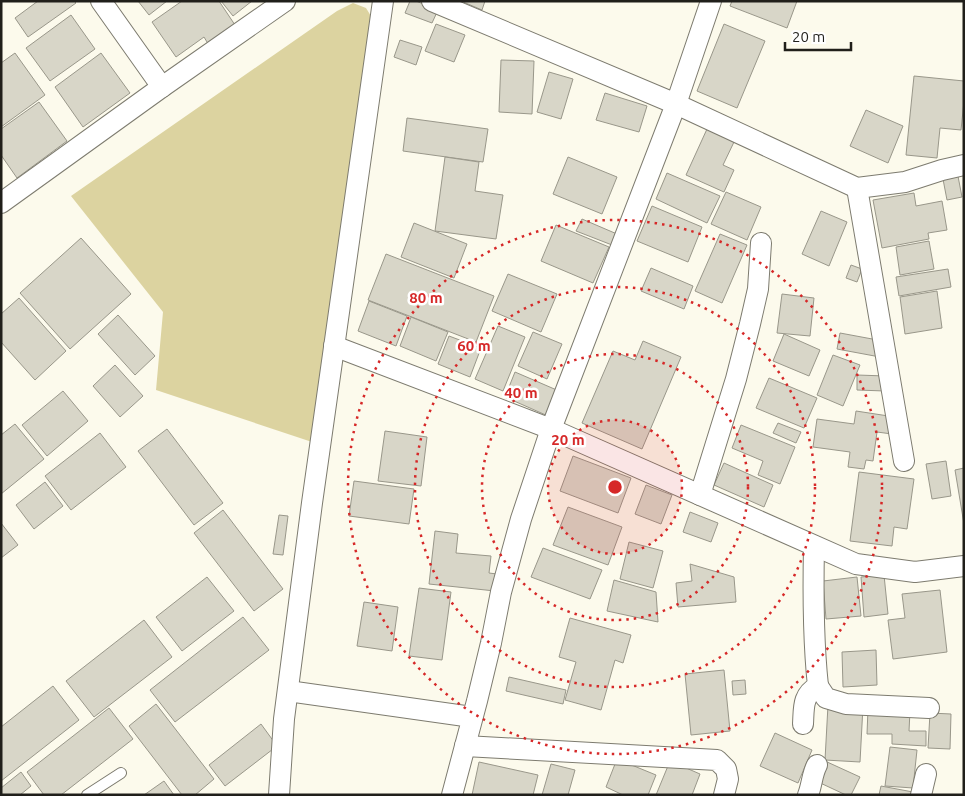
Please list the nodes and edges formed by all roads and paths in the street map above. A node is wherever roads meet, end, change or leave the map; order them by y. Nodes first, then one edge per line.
1 (101, 1) edge
2 (285, 1) edge
3 (383, 1) edge
4 (432, 1) edge
5 (711, 1) edge
6 (162, 87) junction
7 (676, 104) junction
8 (964, 166) edge
9 (857, 188) junction
10 (4, 196) edge
11 (761, 243) dead end
12 (334, 346) junction
13 (551, 429) junction
14 (904, 461) dead end
15 (700, 495) junction
16 (814, 546) junction
17 (964, 566) edge
18 (818, 686) junction
19 (288, 691) junction
20 (929, 708) dead end
21 (472, 717) junction
22 (803, 724) dead end
23 (464, 746) junction
24 (817, 765) dead end
25 (121, 773) dead end
26 (926, 774) dead end
27 (87, 795) edge
28 (279, 795) edge
29 (452, 795) edge
30 (724, 795) edge
31 (808, 795) edge
32 (921, 795) edge

1 - 6 street
2 - 6 street
3 - 12 street
4 - 7 street
5 - 7 street
6 - 10 street
7 - 9 street
7 - 13 street
8 - 9 street
9 - 14 street
11 - 15 street
12 - 13 street
12 - 19 street
13 - 15 street
13 - 21 street
15 - 16 street
16 - 17 street
16 - 18 street
18 - 20 street
18 - 22 street
19 - 21 street
19 - 28 street
21 - 23 street
23 - 29 street
23 - 30 street
24 - 31 street
25 - 27 lane
26 - 32 street

